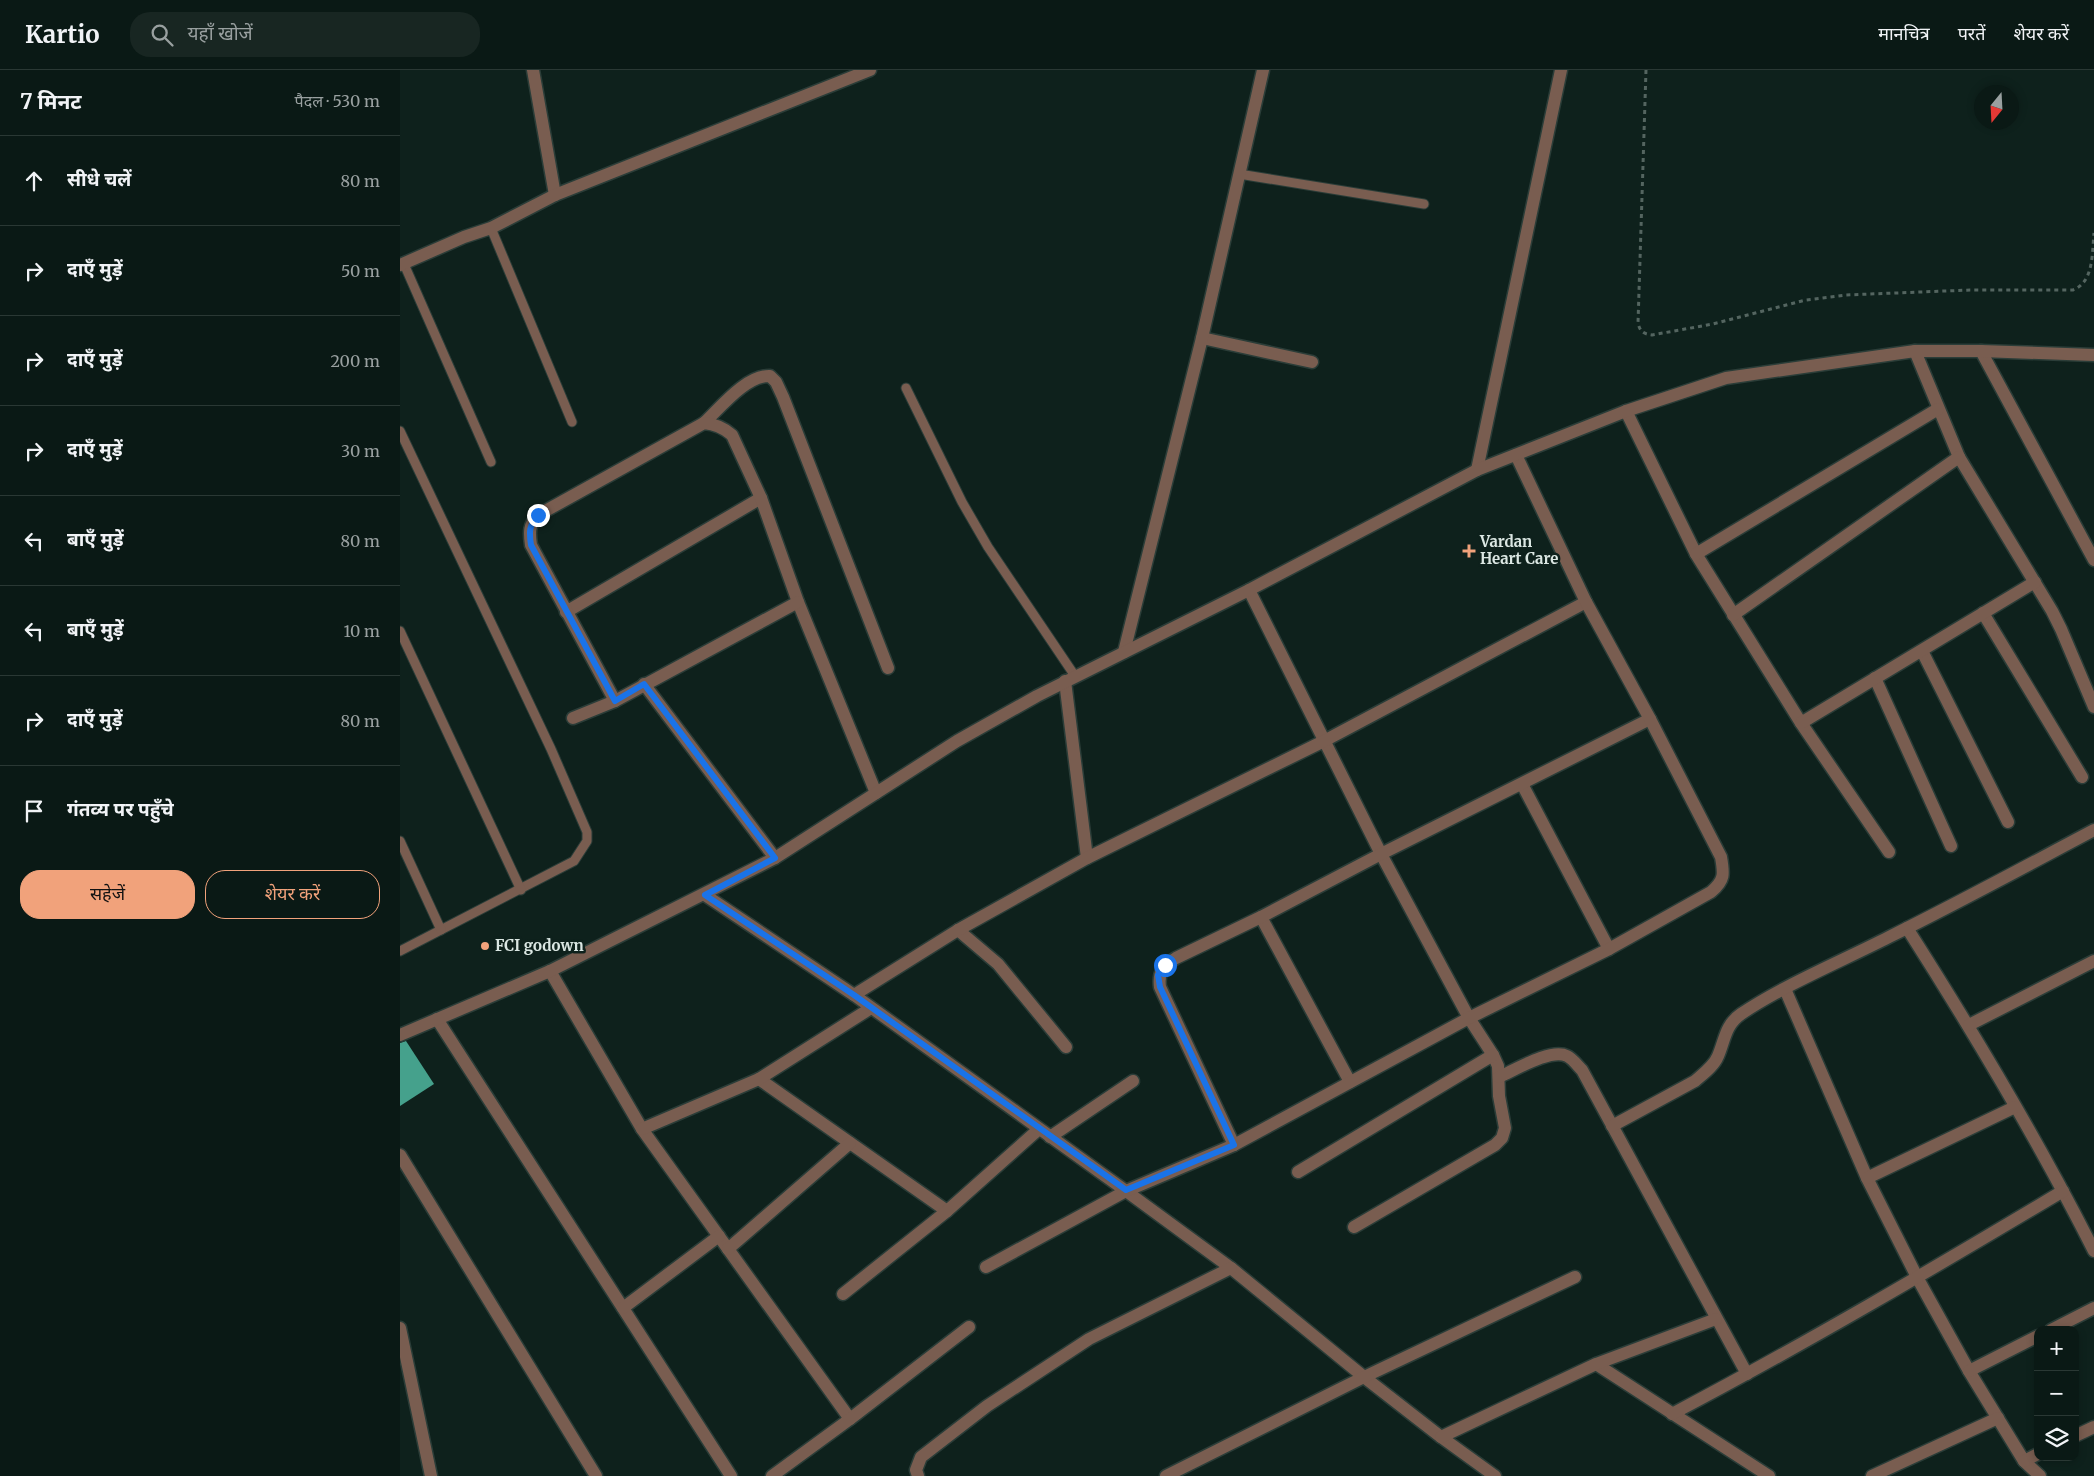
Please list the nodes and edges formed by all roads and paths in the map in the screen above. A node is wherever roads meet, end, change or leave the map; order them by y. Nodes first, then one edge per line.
1 (533, 70) edge
2 (870, 70) edge
3 (1263, 70) edge
4 (1561, 70) edge
5 (1646, 70) edge
6 (850, 74) edge
7 (1239, 174) junction
8 (555, 195) junction
9 (1424, 204) dead end
10 (491, 228) junction
11 (2094, 233) edge
12 (402, 264) edge
13 (1202, 338) junction
14 (1915, 351) junction
15 (1981, 351) junction
16 (2094, 355) edge
17 (1312, 362) dead end
18 (906, 388) dead end
19 (1938, 409) junction
20 (1626, 411) junction
21 (572, 422) dead end
22 (704, 423) junction
23 (400, 431) edge
24 (1516, 456) junction
25 (1959, 457) junction
26 (492, 462) dead end
27 (1477, 470) junction
28 (761, 498) junction
29 (2091, 547) edge
30 (1696, 554) junction
31 (2094, 560) edge
32 (2035, 582) junction
33 (1249, 590) junction
34 (798, 602) junction
35 (1586, 602) junction
36 (566, 612) junction
37 (1983, 613) junction
38 (1733, 615) junction
39 (400, 631) edge
40 (1922, 651) junction
41 (1124, 652) junction
42 (888, 668) dead end
43 (1875, 678) junction
44 (1070, 679) junction
45 (644, 684) junction
46 (615, 701) junction
47 (2094, 707) edge
48 (573, 718) dead end
49 (1650, 719) junction
50 (1802, 723) junction
51 (1324, 741) junction
52 (2082, 777) dead end
53 (1522, 784) junction
54 (876, 793) junction
55 (2008, 822) dead end
56 (2094, 830) edge
57 (400, 841) edge
58 (1951, 846) dead end
59 (1889, 852) dead end
60 (1381, 854) junction
61 (775, 858) junction
62 (1087, 858) junction
63 (521, 890) junction
64 (705, 895) junction
65 (1261, 917) junction
66 (1907, 928) junction
67 (441, 930) junction
68 (958, 930) junction
69 (1609, 949) junction
70 (400, 951) edge
71 (2094, 962) edge
72 (550, 971) junction
73 (1784, 989) junction
74 (854, 995) junction
75 (871, 1008) junction
76 (1469, 1018) junction
77 (437, 1019) junction
78 (1969, 1025) junction
79 (400, 1035) edge
80 (1066, 1047) dead end
81 (1493, 1056) junction
82 (1499, 1077) junction
83 (759, 1079) junction
84 (1133, 1081) dead end
85 (1350, 1082) junction
86 (2015, 1107) junction
87 (1612, 1126) junction
88 (642, 1129) junction
89 (1039, 1129) junction
90 (1050, 1137) junction
91 (850, 1143) junction
92 (1234, 1145) junction
93 (400, 1155) edge
94 (1298, 1172) dead end
95 (1867, 1178) junction
96 (1126, 1190) junction
97 (2063, 1191) junction
98 (947, 1211) junction
99 (1354, 1227) dead end
100 (719, 1236) junction
101 (728, 1249) junction
102 (2094, 1252) edge
103 (986, 1267) dead end
104 (1231, 1268) junction
105 (1575, 1277) dead end
106 (1918, 1279) junction
107 (843, 1294) dead end
108 (623, 1308) junction
109 (2094, 1308) edge
110 (1716, 1319) junction
111 (2059, 1326) edge
112 (969, 1327) dead end
113 (400, 1328) edge
114 (2034, 1338) edge
115 (1596, 1364) junction
116 (1969, 1371) junction
117 (1747, 1374) junction
118 (1364, 1377) junction
119 (1672, 1414) junction
120 (1998, 1418) junction
121 (850, 1419) junction
122 (2094, 1427) edge
123 (2079, 1434) edge
124 (1441, 1437) junction
125 (2034, 1456) edge
126 (2024, 1461) junction
127 (432, 1476) edge
128 (596, 1476) edge
129 (731, 1476) edge
130 (772, 1476) edge
131 (918, 1476) edge
132 (1166, 1476) edge
133 (1495, 1476) edge
134 (1769, 1476) edge
135 (1872, 1476) edge
136 (2040, 1476) edge

1 - 8 street
2 - 6 street
3 - 7 street
4 - 27 street
5 - 11 path
6 - 8 street
7 - 9 lane
7 - 13 street
8 - 10 street
10 - 12 street
10 - 21 lane
12 - 26 lane
13 - 17 street
13 - 41 street
14 - 15 street
14 - 19 street
14 - 20 street
15 - 16 street
15 - 29 street
18 - 44 lane
19 - 25 street
19 - 30 street
20 - 24 street
20 - 30 street
22 - 28 street
22 - 36 street
22 - 42 street
23 - 63 lane
24 - 27 street
24 - 35 street
25 - 32 street
25 - 38 street
27 - 33 street
28 - 34 street
28 - 36 street
29 - 31 street
30 - 38 street
32 - 37 street
32 - 47 street
33 - 41 street
33 - 51 street
34 - 45 street
34 - 54 street
35 - 49 street
35 - 51 street
36 - 46 street
37 - 40 street
37 - 52 street
38 - 50 street
39 - 63 lane
40 - 43 street
40 - 55 street
41 - 44 street
43 - 50 street
43 - 58 street
44 - 54 street
44 - 62 street
45 - 46 street
45 - 61 street
46 - 48 street
49 - 53 street
49 - 69 street
50 - 59 street
51 - 60 street
51 - 62 street
53 - 60 street
53 - 69 street
54 - 61 street
56 - 66 street
57 - 67 lane
60 - 65 street
60 - 76 street
61 - 64 street
62 - 68 street
63 - 67 lane
64 - 72 street
64 - 74 street
65 - 85 street
65 - 92 street
66 - 73 street
66 - 78 street
67 - 70 lane
68 - 74 street
68 - 80 street
69 - 76 street
71 - 78 street
72 - 77 street
72 - 88 street
73 - 87 street
73 - 95 street
74 - 75 street
75 - 83 street
75 - 89 street
76 - 81 street
76 - 85 street
77 - 79 street
77 - 108 street
78 - 86 street
81 - 82 street
81 - 94 street
82 - 87 street
82 - 99 street
83 - 88 street
83 - 91 street
84 - 90 street
85 - 92 street
86 - 95 street
86 - 97 street
87 - 110 street
88 - 100 street
89 - 90 street
89 - 98 street
90 - 96 street
91 - 98 street
91 - 101 street
92 - 96 street
93 - 128 street
95 - 106 street
96 - 103 street
96 - 104 street
97 - 102 street
97 - 106 street
98 - 107 street
100 - 101 street
100 - 108 street
101 - 121 street
104 - 118 street
104 - 131 street
105 - 118 street
106 - 116 street
106 - 117 street
108 - 129 street
109 - 111 street
110 - 115 street
110 - 117 street
112 - 121 street
113 - 127 street
114 - 116 street
115 - 119 street
115 - 124 street
116 - 120 street
117 - 119 street
118 - 124 street
118 - 132 street
119 - 134 street
120 - 126 street
120 - 135 street
121 - 130 street
122 - 123 street
124 - 133 street
125 - 126 street
126 - 136 street

